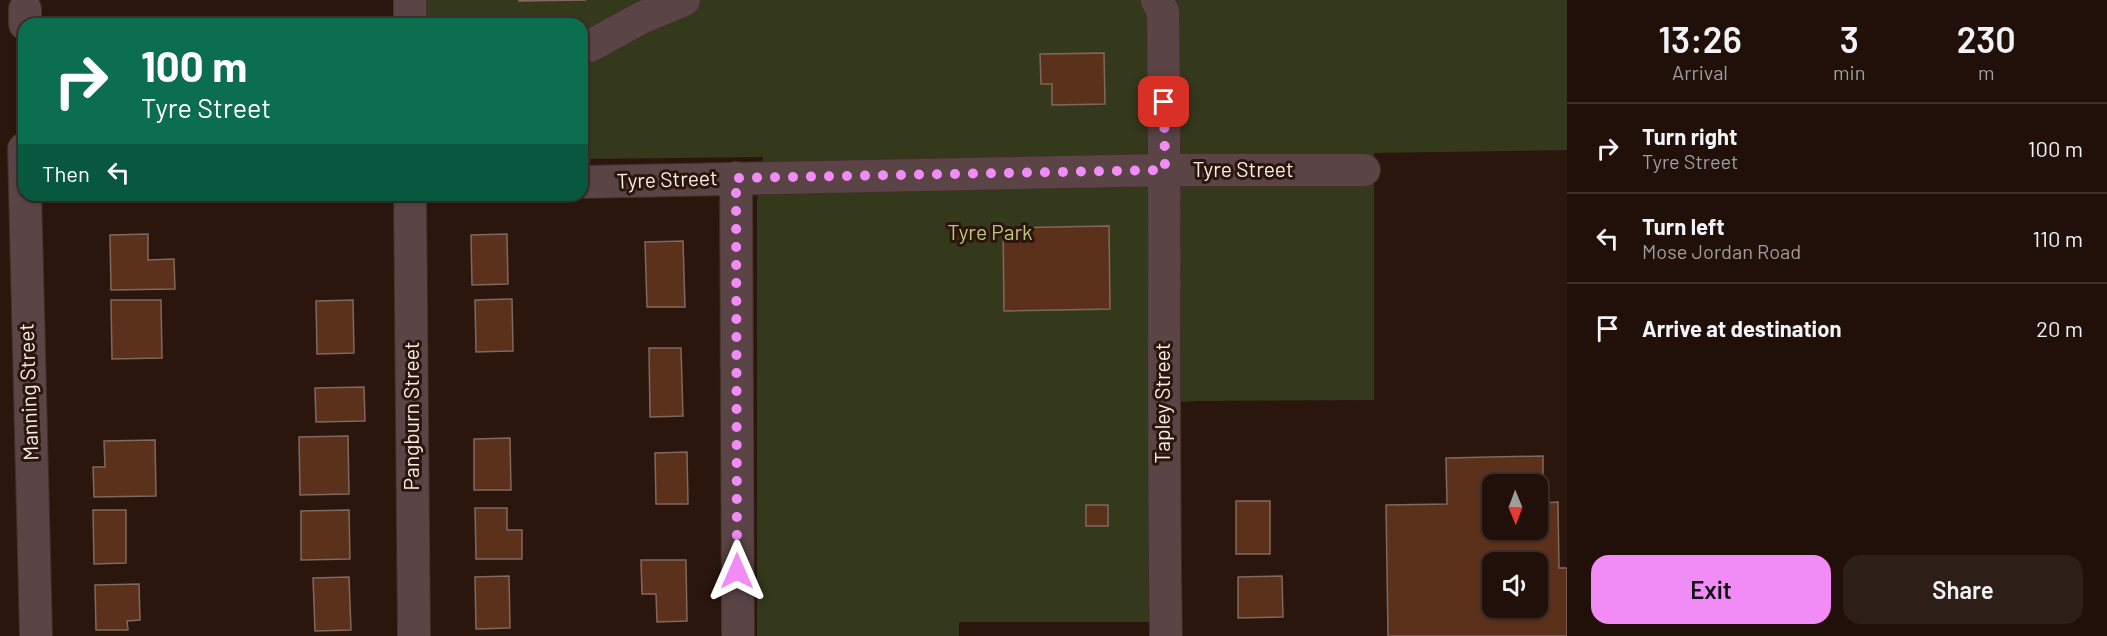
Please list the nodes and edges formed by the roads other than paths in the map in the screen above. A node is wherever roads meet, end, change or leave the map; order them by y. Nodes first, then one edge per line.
1 (684, 0) edge
2 (1157, 0) edge
3 (588, 46) edge
4 (1165, 170) junction
5 (1364, 170) dead end
6 (736, 178) junction
7 (588, 182) edge
8 (0, 190) edge
9 (18, 190) edge
10 (24, 201) edge
11 (410, 201) edge
12 (36, 636) edge
13 (414, 636) edge
14 (738, 636) edge
15 (1166, 636) edge

1 - 3 street
2 - 4 street, Tapley Street
4 - 5 street, Tyre Street
4 - 6 street, Tyre Street
4 - 15 street, Tapley Street
6 - 7 street, Tyre Street
6 - 14 street
8 - 9 street
10 - 12 street, Manning Street
11 - 13 street, Pangburn Street

